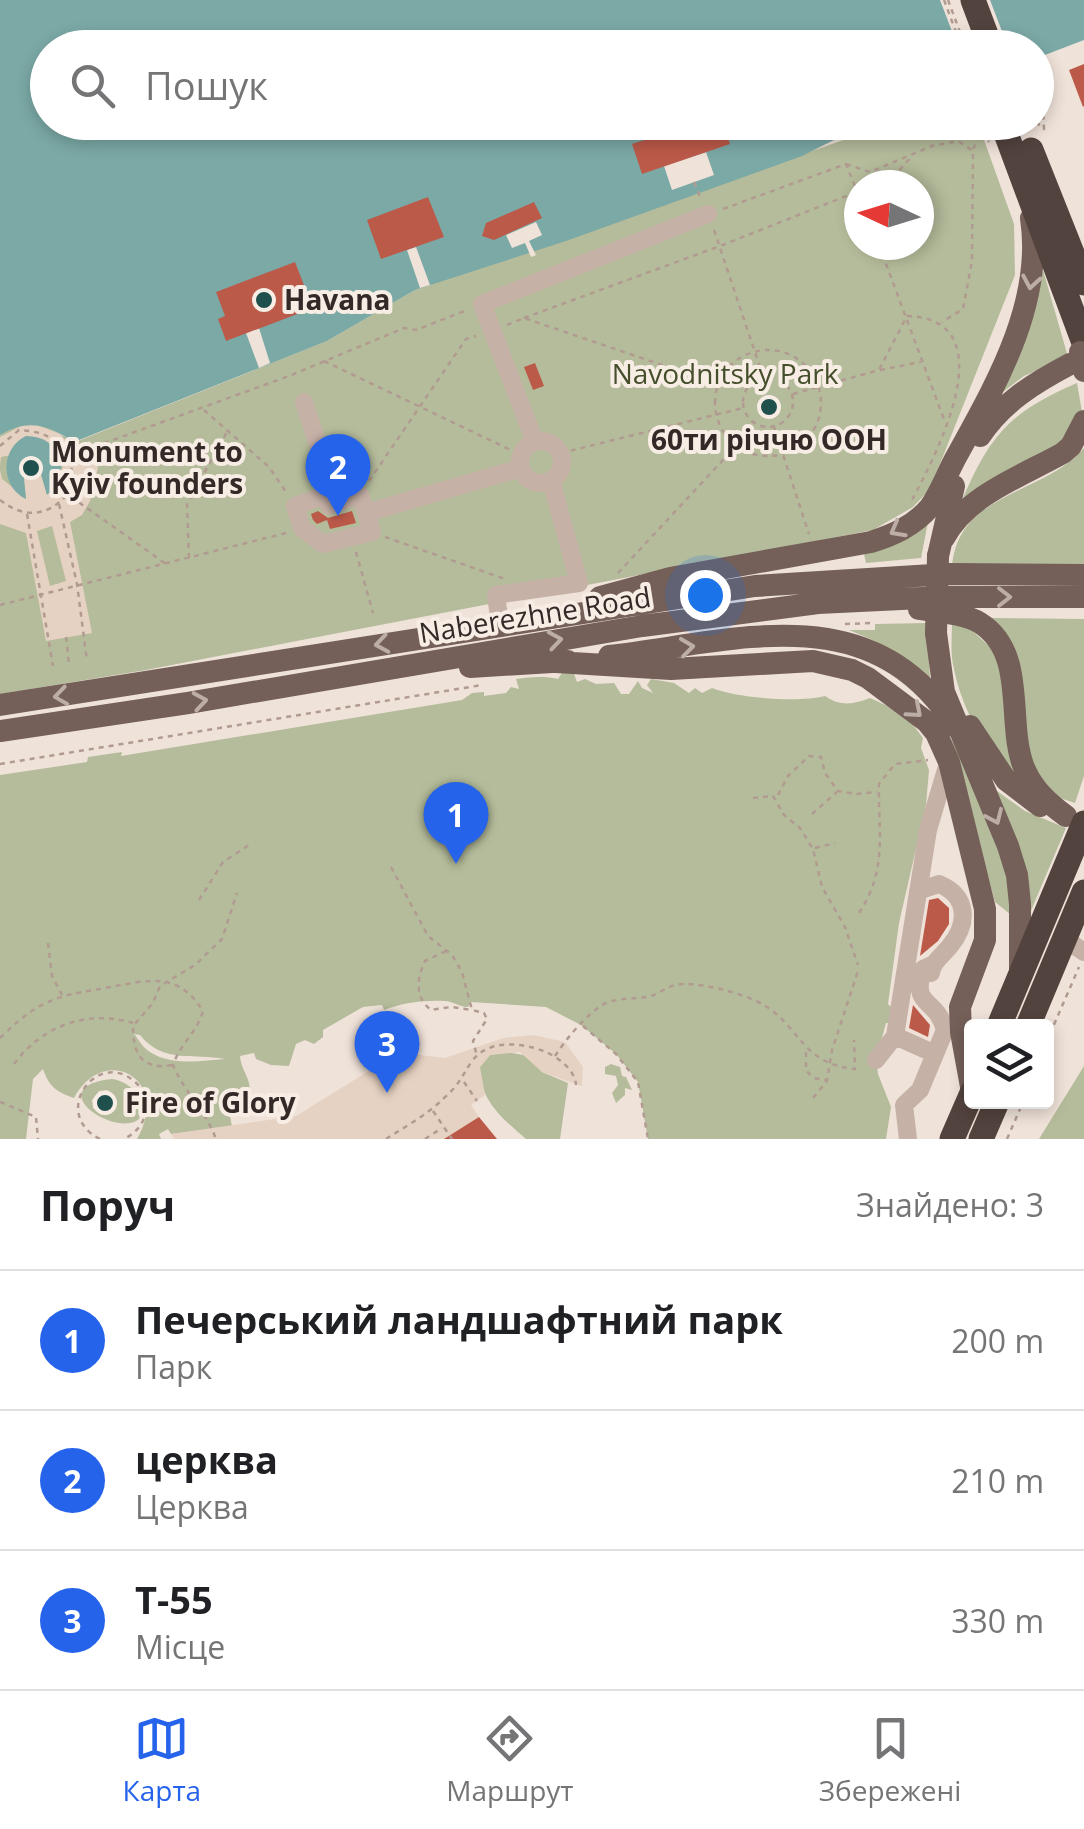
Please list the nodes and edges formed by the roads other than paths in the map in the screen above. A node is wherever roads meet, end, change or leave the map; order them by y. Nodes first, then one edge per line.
1 (949, 0) edge
2 (973, 0) edge
3 (960, 30) edge
4 (984, 30) edge
5 (1008, 140) edge
6 (1011, 140) edge
7 (1026, 185) junction
8 (708, 214) road end
9 (1058, 216) junction
10 (1084, 248) edge
11 (1077, 294) edge
12 (1079, 358) edge
13 (304, 402) dead end
14 (1084, 421) edge
15 (974, 426) junction
16 (526, 455) junction
17 (551, 480) junction
18 (337, 503) junction
19 (366, 513) junction
20 (938, 556) junction
21 (1084, 575) edge
22 (1084, 597) edge
23 (872, 612) junction
24 (507, 623) junction
25 (936, 633) junction
26 (556, 662) junction
27 (390, 670) junction
28 (0, 705) edge
29 (956, 727) junction
30 (0, 732) edge
31 (944, 768) junction
32 (964, 820) junction
33 (1076, 828) edge
34 (939, 884) junction
35 (918, 891) junction
36 (1084, 893) edge
37 (1078, 938) edge
38 (1020, 978) junction
39 (1002, 1019) edge
40 (1032, 1019) edge
41 (895, 1036) junction
42 (964, 1048) edge
43 (933, 1053) junction
44 (876, 1060) dead end
45 (965, 1109) edge
46 (994, 1109) edge
47 (908, 1139) edge
48 (952, 1139) edge
49 (981, 1139) edge

1 - 3 highway
2 - 4 highway
5 - 7 highway
6 - 9 highway
7 - 11 highway
7 -> 15 main road
8 - 16 lane
9 - 10 main road
9 - 11 highway
11 - 12 highway
12 - 15 main road
12 - 20 main road
13 - 18 lane
14 - 20 main road
15 -> 24 main road
16 - 17 lane
16 - 17 lane
16 - 19 lane
17 - 24 lane
18 - 19 lane
18 - 19 lane
20 - 25 main road, bridge
21 - 24 main road, Naberezhne Road
23 -> 22 main road, Naberezhne Road
27 -> 23 main road, Naberezhne Road
23 - 33 main road
24 -> 28 main road, Naberezhne Road
25 - 29 main road
25 - 33 main road
26 - 27 main road
26 -> 29 main road
26 -> 31 main road
30 -> 27 main road, Naberezhne Road
29 -> 38 main road
31 - 32 main road
31 - 35 lane
32 - 34 lane
32 - 42 main road
33 - 38 highway
34 - 35 lane
34 - 43 lane
35 - 41 lane
36 - 37 highway
37 - 40 highway
38 - 39 highway
41 - 43 lane
41 - 44 lane
43 - 47 lane
45 - 48 highway
46 - 49 highway

